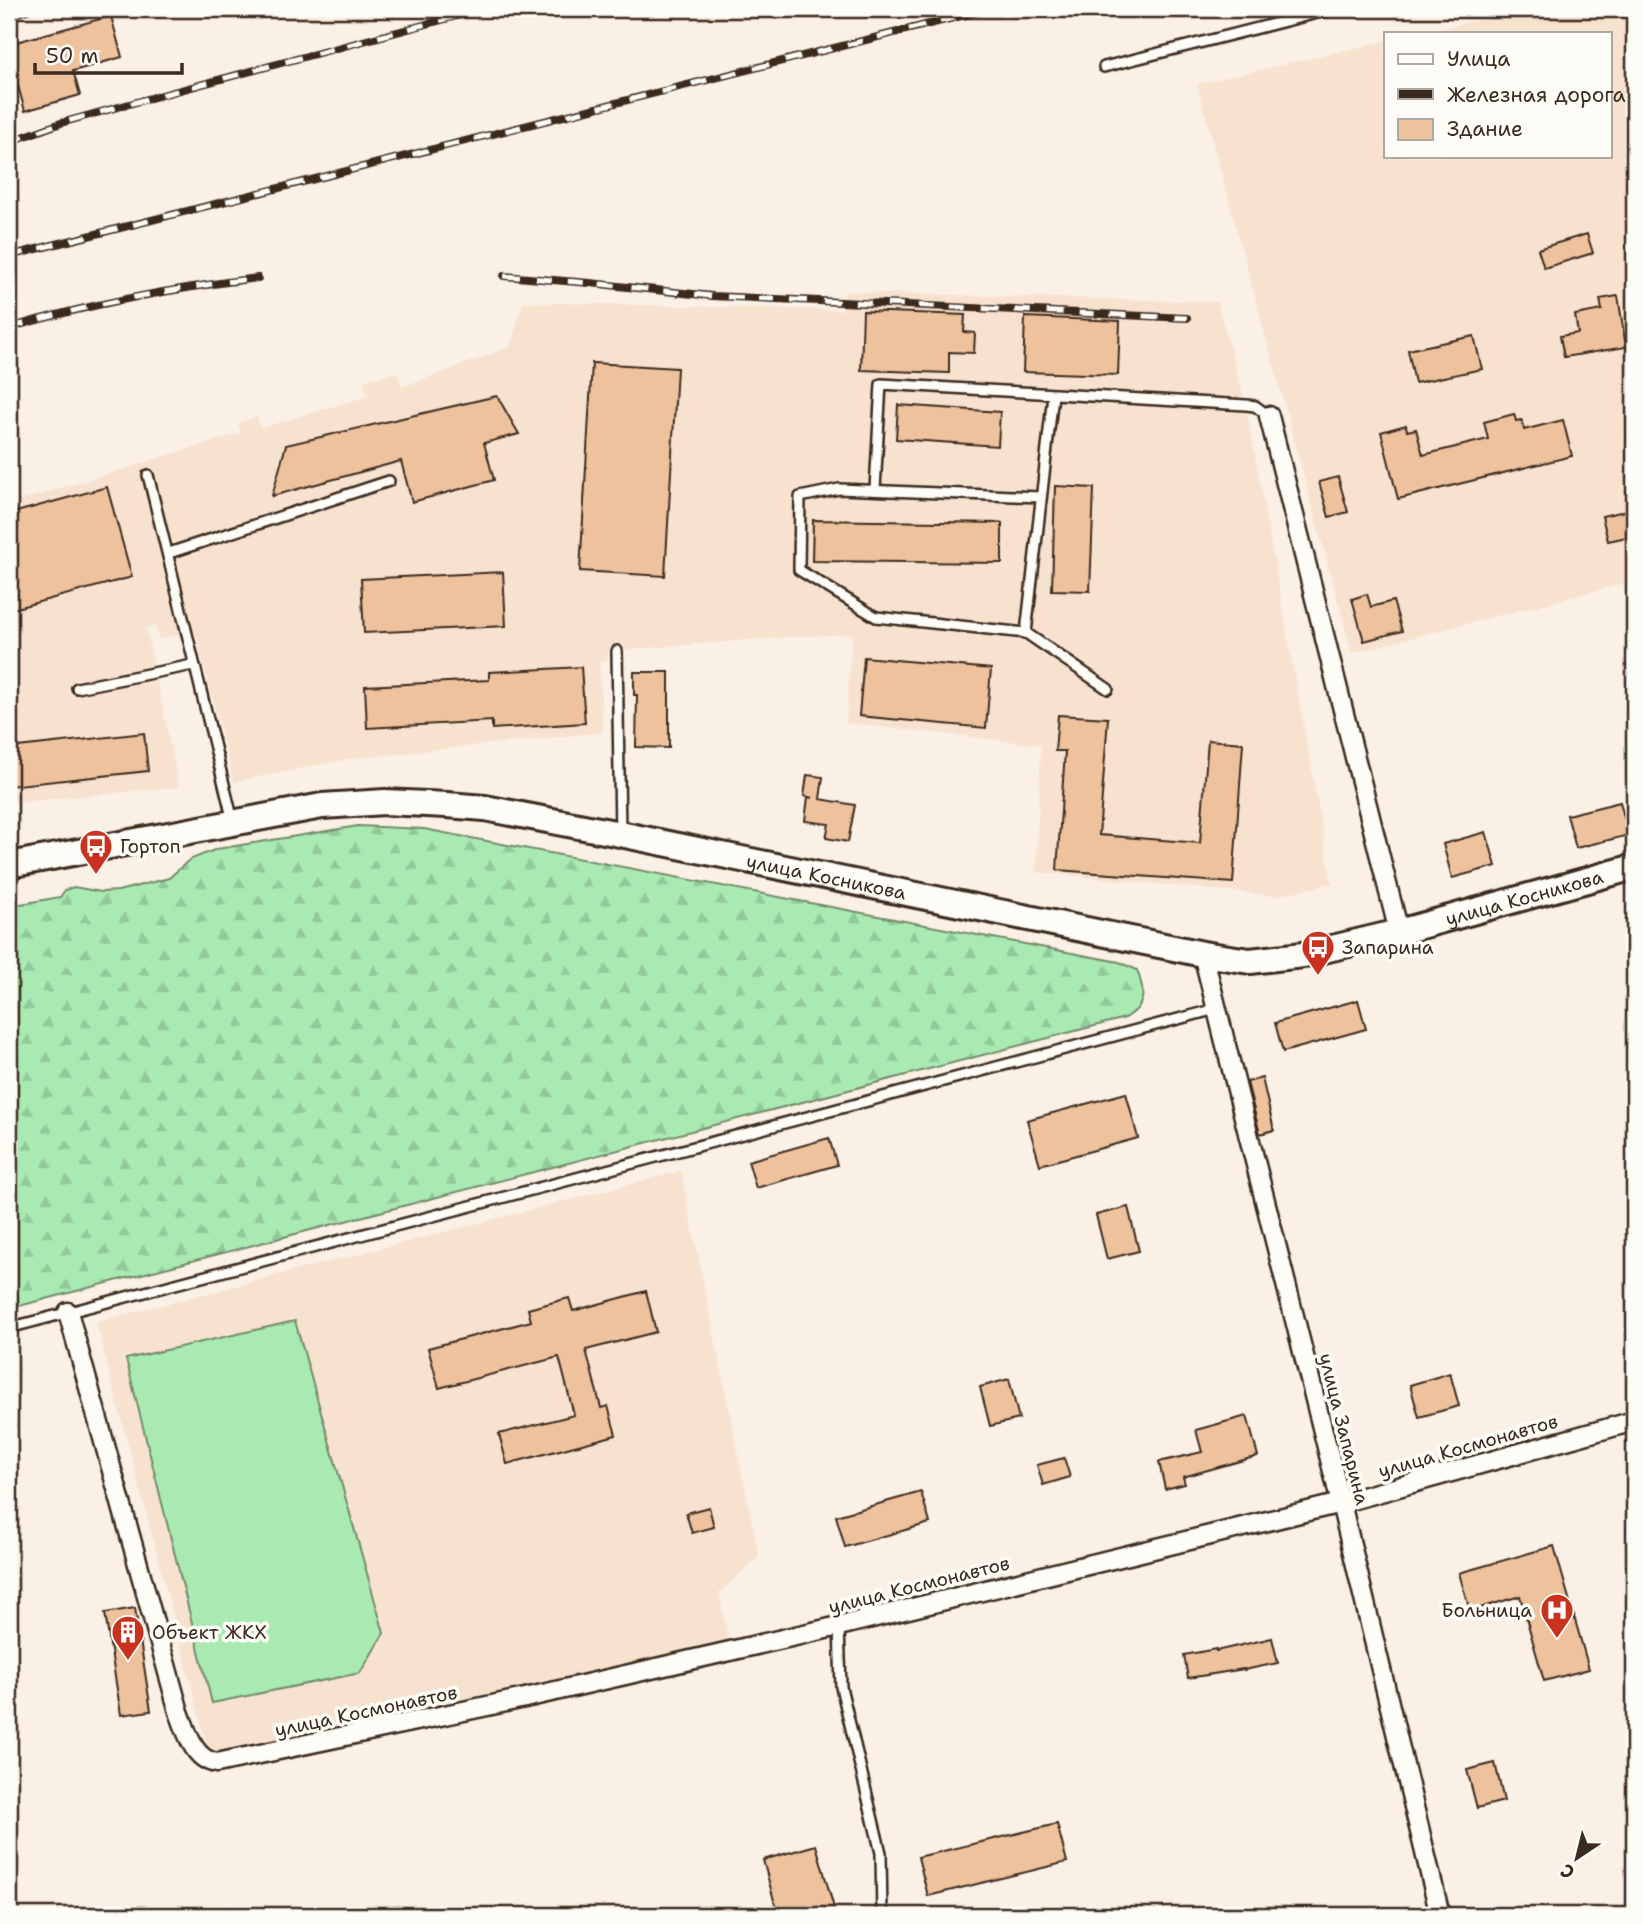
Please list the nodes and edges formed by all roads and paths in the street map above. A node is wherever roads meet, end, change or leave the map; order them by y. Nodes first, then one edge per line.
1 (1333, 9) edge
2 (1104, 67) dead end
3 (1053, 395) junction
4 (1269, 416) joint
5 (148, 475) dead end
6 (389, 481) dead end
7 (875, 489) junction
8 (1041, 496) junction
9 (169, 553) junction
10 (1026, 633) junction
11 (617, 651) dead end
12 (193, 665) junction
13 (77, 688) dead end
14 (1108, 689) dead end
15 (233, 822) junction
16 (620, 834) junction
17 (9, 865) edge
18 (1634, 867) edge
19 (1399, 932) junction
20 (1203, 954) junction
21 (1216, 1009) junction
22 (68, 1312) junction
23 (9, 1328) edge
24 (1634, 1421) edge
25 (1341, 1503) junction
26 (839, 1626) junction
27 (882, 1915) edge
28 (1440, 1915) edge

1 - 2 lane
3 - 4 lane
3 - 7 lane
3 - 8 lane
4 - 19 street
5 - 9 lane
6 - 9 lane
7 - 8 lane
7 - 10 lane
8 - 10 lane
9 - 12 lane
10 - 14 lane
11 - 16 lane
12 - 13 lane
12 - 15 lane
15 - 16 street, улица Косникова
15 - 17 street, улица Косникова
16 - 20 street, улица Косникова
18 - 19 street, улица Косникова
19 - 20 street, улица Косникова
20 - 21 street, улица Запарина
21 - 22 lane
21 - 25 street, улица Запарина
22 - 23 lane
22 - 26 street, улица Космонавтов
24 - 25 street, улица Космонавтов
25 - 26 street, улица Космонавтов
25 - 28 street, улица Запарина
26 - 27 lane

